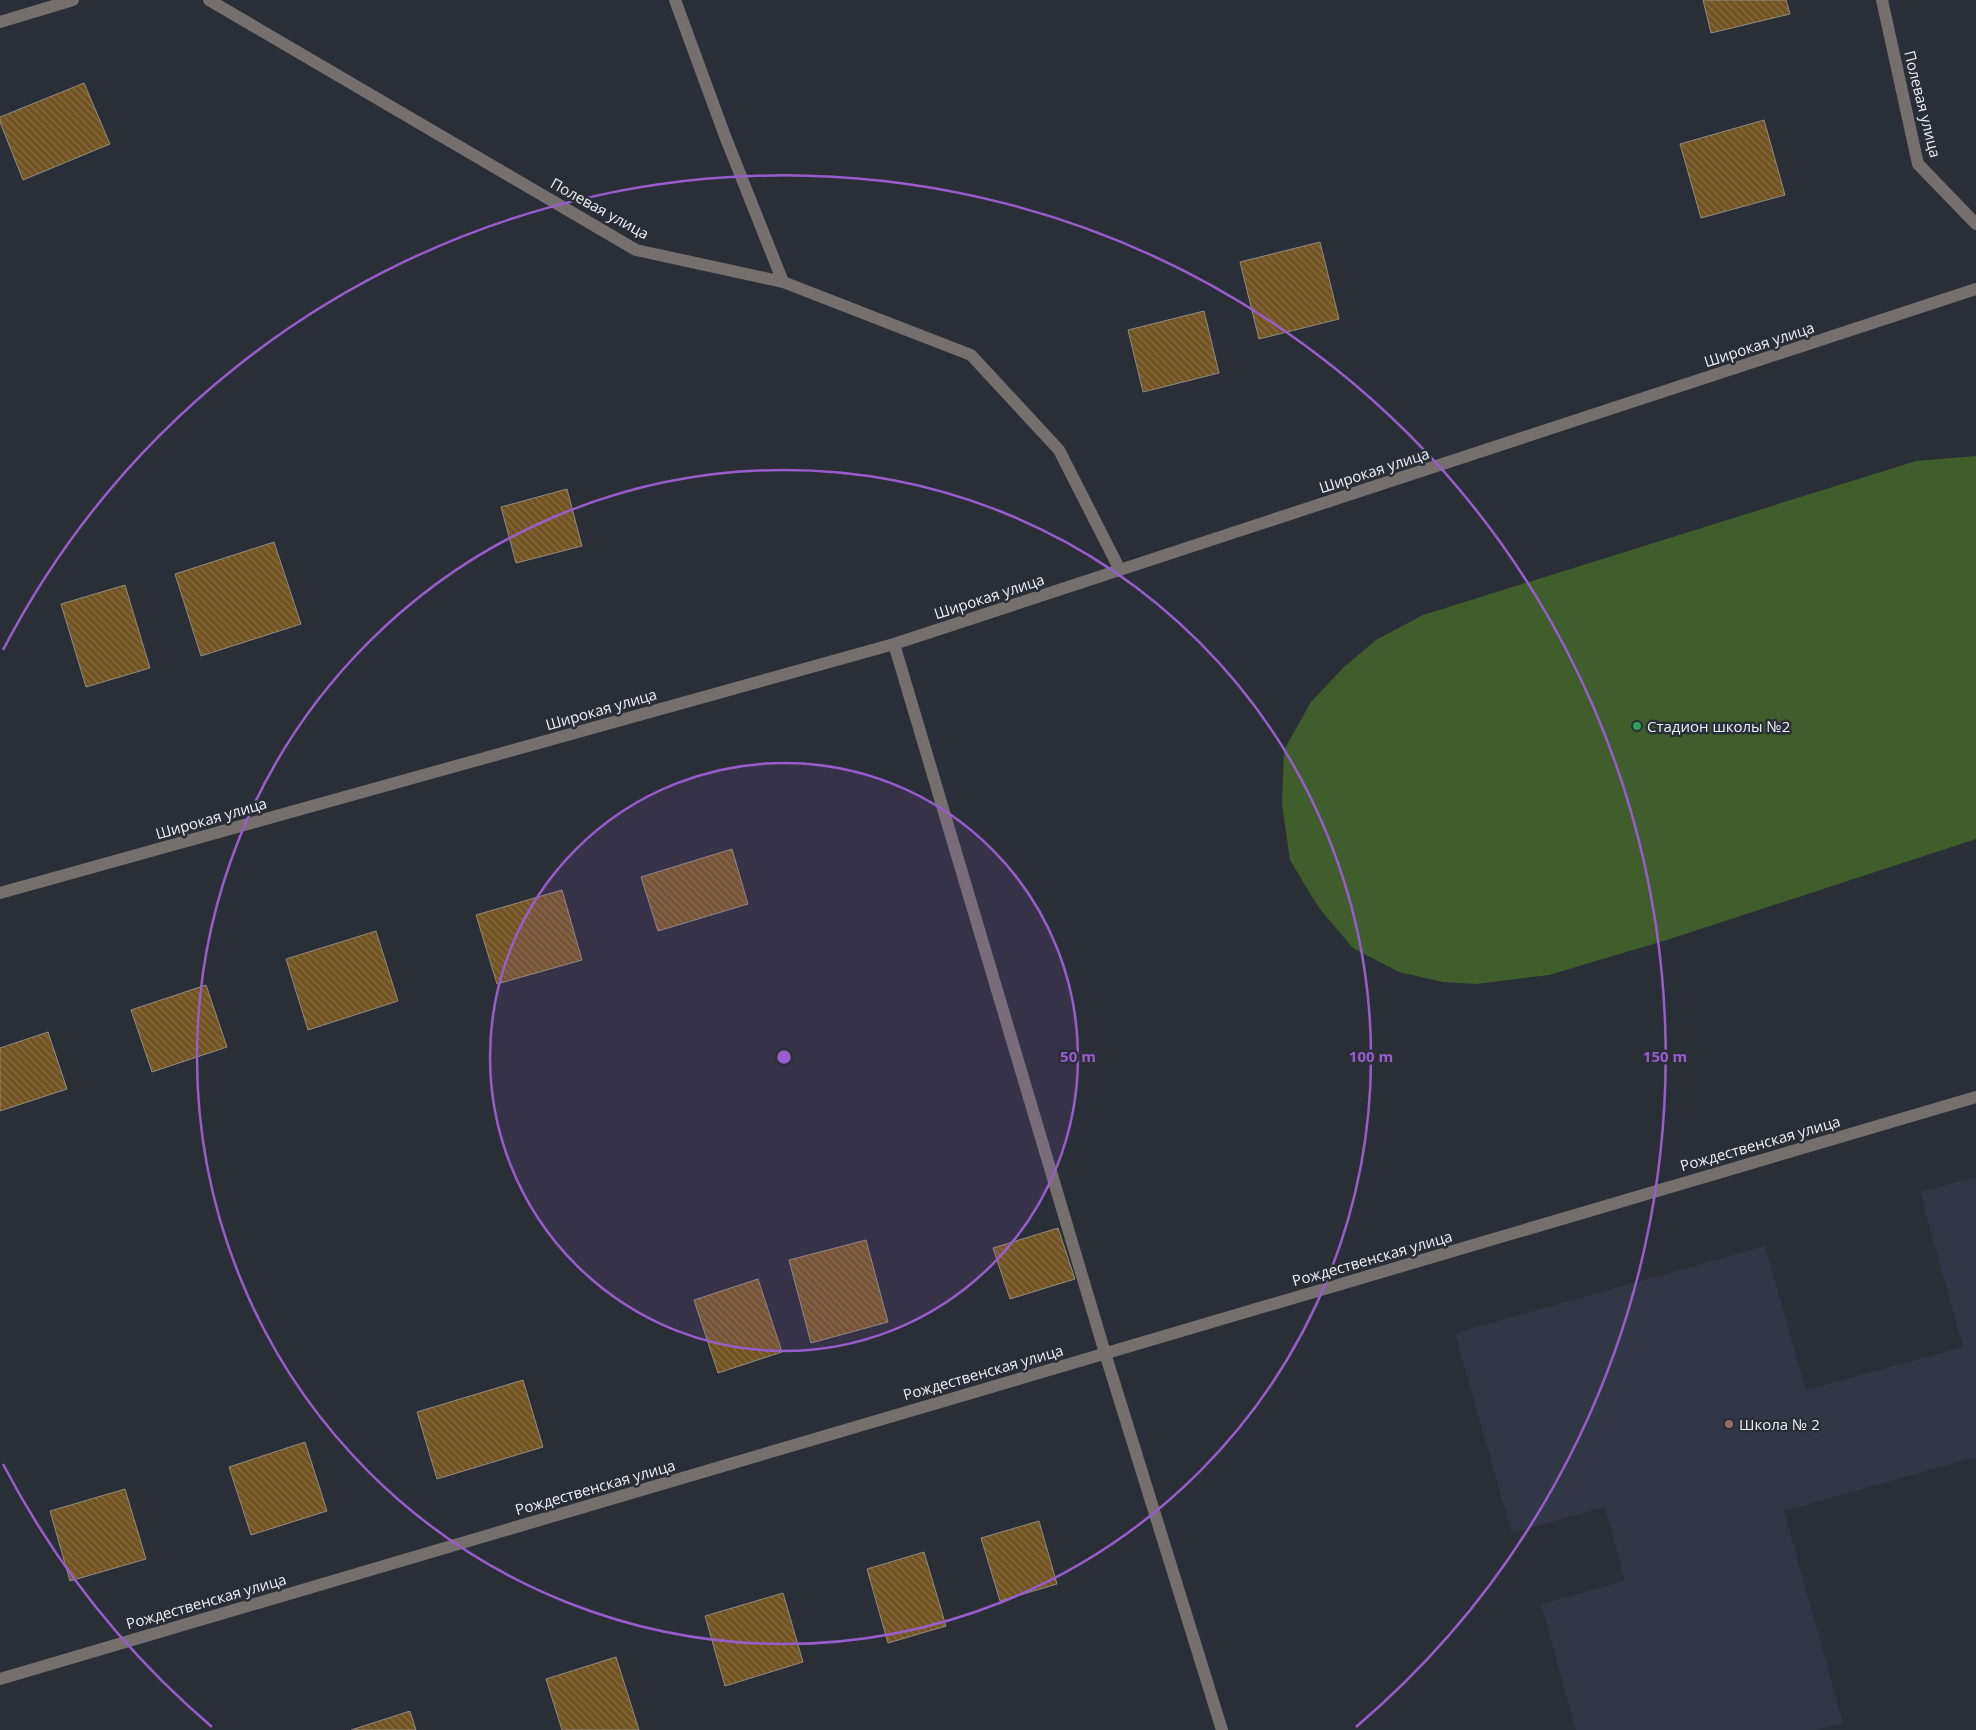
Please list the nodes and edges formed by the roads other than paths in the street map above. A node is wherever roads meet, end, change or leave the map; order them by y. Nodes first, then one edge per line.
1 (73, 0) edge
2 (209, 0) edge
3 (675, 0) edge
4 (1882, 0) edge
5 (0, 22) edge
6 (1976, 224) edge
7 (783, 282) junction
8 (1976, 290) edge
9 (1120, 570) junction
10 (894, 644) junction
11 (0, 893) edge
12 (1976, 1096) edge
13 (1105, 1353) junction
14 (0, 1679) edge
15 (1222, 1730) edge

1 - 5 street
2 - 7 street, Полевая улица
3 - 7 street
4 - 6 street, Полевая улица
7 - 9 street, Полевая улица
8 - 9 street, Широкая улица
9 - 10 street, Широкая улица
10 - 11 street, Широкая улица
10 - 13 street
12 - 13 street, Рождественская улица
13 - 14 street, Рождественская улица
13 - 15 street

